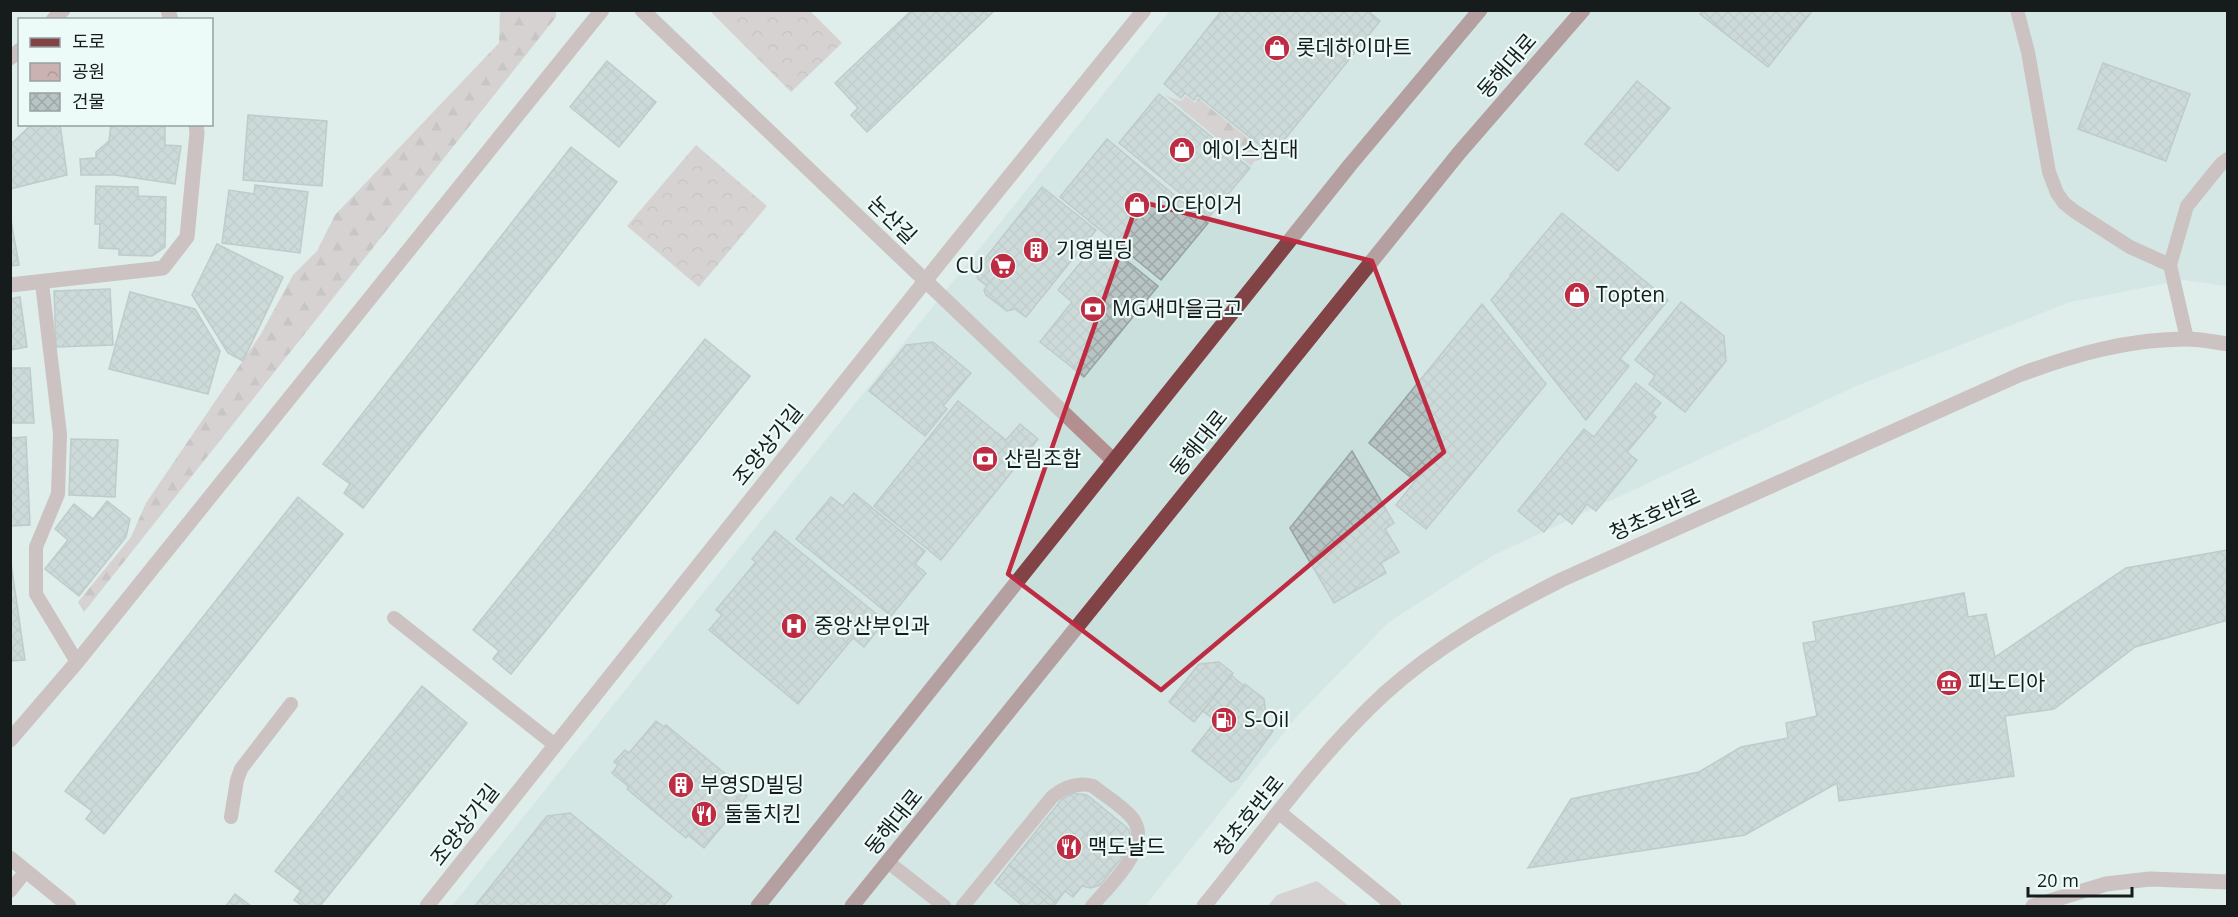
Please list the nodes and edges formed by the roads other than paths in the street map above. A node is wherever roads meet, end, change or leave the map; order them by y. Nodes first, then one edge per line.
1 (602, 10) edge
2 (642, 10) edge
3 (1144, 10) edge
4 (1480, 10) edge
5 (1583, 10) edge
6 (2017, 10) edge
7 (196, 126) edge
8 (2228, 159) edge
9 (2170, 265) junction
10 (925, 282) junction
11 (42, 283) junction
12 (10, 285) edge
13 (2187, 339) junction
14 (2228, 344) edge
15 (1113, 460) junction
16 (394, 618) dead end
17 (77, 662) junction
18 (291, 704) dead end
19 (10, 740) edge
20 (555, 745) junction
21 (1280, 813) junction
22 (231, 817) dead end
23 (10, 858) edge
24 (888, 862) junction
25 (26, 871) junction
26 (2228, 882) edge
27 (10, 891) edge
28 (69, 906) edge
29 (427, 906) edge
30 (759, 906) edge
31 (852, 906) edge
32 (944, 906) edge
33 (963, 906) edge
34 (1092, 906) edge
35 (1204, 906) edge
36 (1394, 906) edge
37 (2032, 906) edge

1 - 17 street
2 - 10 street, 논산길
3 - 10 street, 조양상가길
4 - 15 main road
5 - 24 main road, 동해대로
6 - 9 lane
7 - 11 street
8 - 9 lane
9 - 13 lane
10 - 15 street, 논산길
10 - 20 street, 조양상가길
11 - 12 street
11 - 17 lane
13 - 14 street, 청초호반로
13 - 21 street, 청초호반로
15 - 30 main road
16 - 20 lane
17 - 19 street
18 - 22 lane
20 - 29 street, 조양상가길
21 - 35 street, 청초호반로
21 - 36 street
23 - 25 street
24 - 31 main road, 동해대로
24 - 32 lane
25 - 27 lane
25 - 28 street
26 - 37 street
33 - 34 lane

